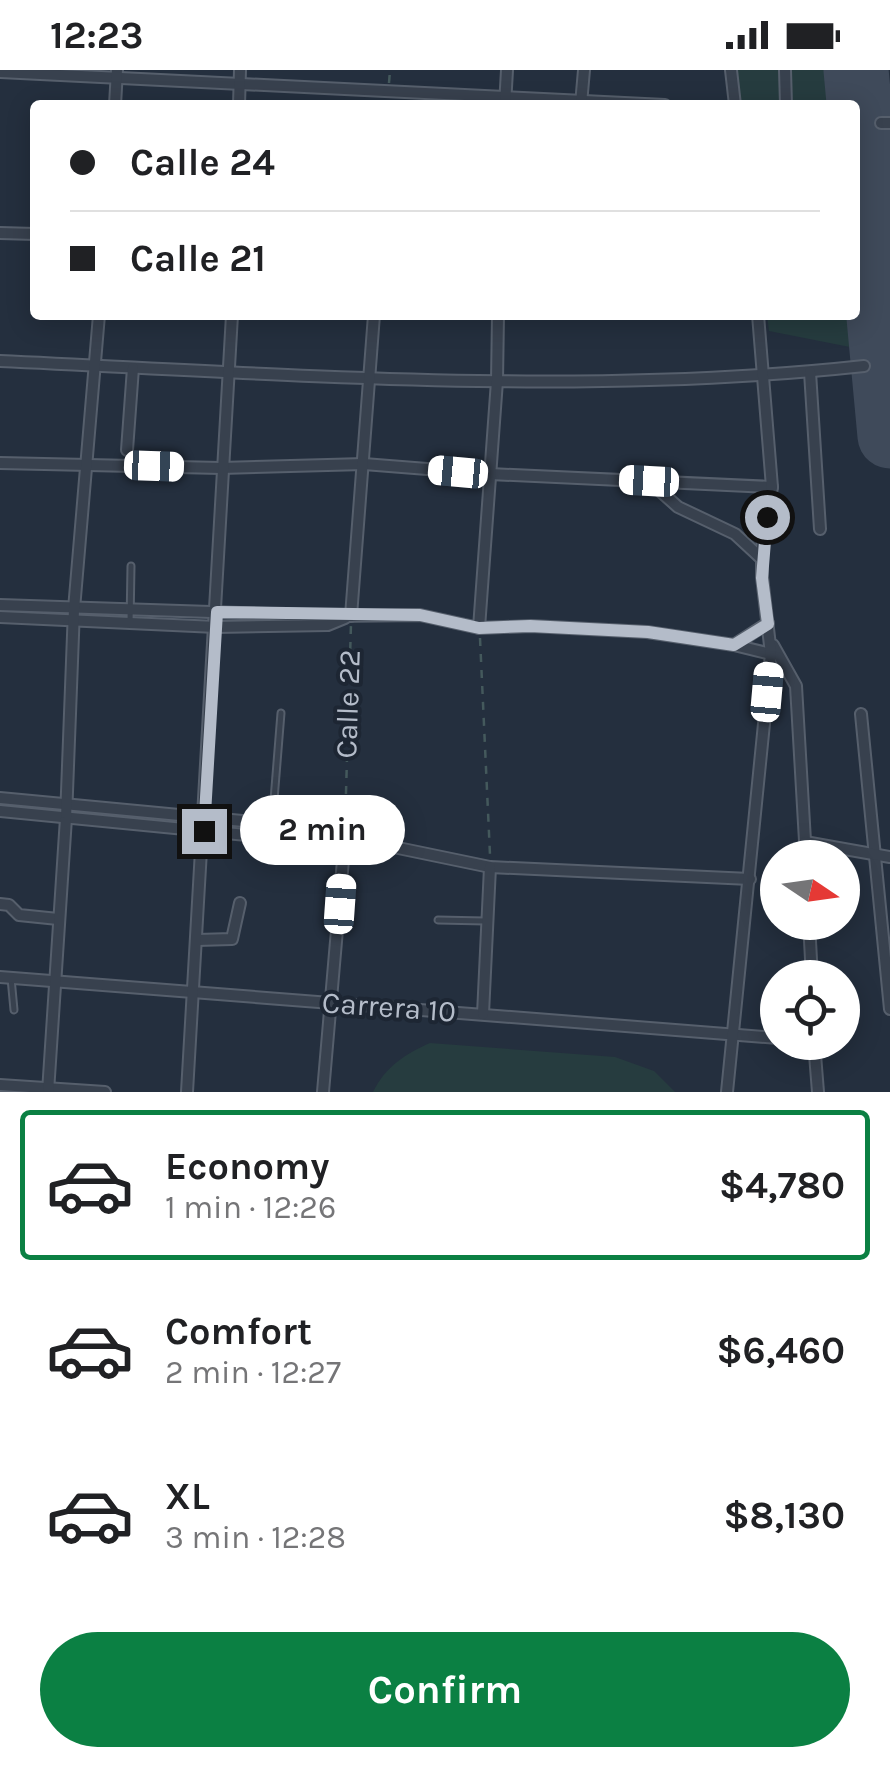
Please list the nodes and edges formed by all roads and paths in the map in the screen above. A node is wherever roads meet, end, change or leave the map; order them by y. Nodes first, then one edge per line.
1 (240, 70) edge
2 (390, 70) edge
3 (508, 70) edge
4 (584, 70) edge
5 (732, 70) edge
6 (786, 70) edge
7 (0, 72) edge
8 (117, 74) edge
9 (240, 83) junction
10 (389, 90) junction
11 (115, 100) edge
12 (239, 100) edge
13 (388, 100) edge
14 (506, 100) edge
15 (581, 100) edge
16 (735, 100) edge
17 (786, 100) edge
18 (0, 232) edge
19 (30, 234) edge
20 (98, 320) edge
21 (232, 320) edge
22 (374, 320) edge
23 (498, 320) edge
24 (758, 320) edge
25 (0, 361) edge
26 (94, 365) junction
27 (864, 366) dead end
28 (133, 368) junction
29 (810, 372) junction
30 (229, 373) junction
31 (370, 376) junction
32 (763, 377) junction
33 (496, 381) junction
34 (127, 450) dead end
35 (0, 463) edge
36 (87, 464) junction
37 (364, 464) junction
38 (220, 468) junction
39 (490, 474) junction
40 (649, 481) junction
41 (772, 487) junction
42 (820, 528) dead end
43 (762, 559) junction
44 (130, 566) dead end
45 (0, 605) edge
46 (217, 612) junction
47 (74, 615) junction
48 (130, 616) junction
49 (351, 616) junction
50 (0, 618) edge
51 (768, 624) junction
52 (216, 626) junction
53 (479, 628) junction
54 (770, 640) junction
55 (734, 645) junction
56 (770, 654) junction
57 (281, 714) dead end
58 (861, 714) dead end
59 (0, 798) edge
60 (67, 804) junction
61 (0, 811) edge
62 (66, 818) junction
63 (204, 818) junction
64 (272, 824) junction
65 (204, 831) junction
66 (344, 837) junction
67 (270, 838) junction
68 (805, 840) edge
69 (860, 851) edge
70 (875, 854) junction
71 (890, 857) edge
72 (490, 867) junction
73 (750, 880) junction
74 (240, 903) dead end
75 (0, 904) edge
76 (58, 919) junction
77 (438, 920) dead end
78 (488, 921) junction
79 (197, 940) junction
80 (5, 978) edge
81 (53, 982) junction
82 (194, 993) junction
83 (332, 1003) junction
84 (890, 1009) edge
85 (14, 1010) dead end
86 (483, 1014) junction
87 (732, 1033) junction
88 (760, 1036) edge
89 (816, 1060) edge
90 (0, 1086) edge
91 (48, 1090) edge
92 (105, 1092) edge
93 (187, 1092) edge
94 (322, 1092) edge
95 (726, 1092) edge
96 (818, 1092) edge

1 - 9 street
2 - 10 path
3 - 14 street
4 - 15 street
5 - 16 street
6 - 17 street
7 - 8 street
8 - 9 street
8 - 11 street
9 - 10 street
9 - 12 street
10 - 13 street
10 - 14 street
18 - 19 street
20 - 26 street
21 - 30 street
22 - 31 street, Calle 22
23 - 33 street
24 - 32 street
25 - 26 street
26 - 28 street
26 - 36 street
27 - 29 street
28 - 30 street
28 - 34 street
29 - 32 street
29 - 42 street
30 - 31 street
30 - 38 street
31 - 33 street
31 - 37 street, Calle 22
32 - 33 street
32 - 41 street
33 - 39 street
35 - 36 street
36 - 38 street
36 - 47 street
37 - 38 street
37 - 39 street
37 - 49 street, Calle 22
38 - 46 street
39 - 40 street
39 - 53 street
40 - 41 street
40 - 43 street
41 - 43 street
43 - 51 street
44 - 48 lane
45 - 47 street
46 - 48 street
46 - 49 street
46 - 52 street
47 - 48 street
47 - 50 street
47 - 60 street
48 - 52 street
49 - 52 street
49 - 53 street
49 - 66 path, Calle 22
51 - 54 street
51 - 55 street
52 - 63 street
53 - 55 street
53 - 72 path
54 - 56 street
54 - 68 street
55 - 56 street
56 - 73 street
57 - 64 lane
58 - 70 street
59 - 60 street
60 - 62 street
60 - 63 street
61 - 62 street
62 - 65 street
62 - 76 street
63 - 64 street
63 - 65 street
64 - 66 street
64 - 67 lane
65 - 67 street
65 - 79 street
66 - 67 street
66 - 72 street
66 - 83 street
69 - 70 street
70 - 71 street
70 - 84 street
72 - 73 street
72 - 78 street
73 - 87 street
74 - 79 street
75 - 76 street
76 - 81 street
77 - 78 lane
78 - 86 street
79 - 82 street
80 - 81 street, Carrera 10
80 - 85 lane
81 - 82 street, Carrera 10
81 - 91 street
82 - 83 street, Carrera 10
82 - 93 street
83 - 86 street, Carrera 10
83 - 94 street
86 - 87 street, Carrera 10
87 - 88 street, Carrera 10
87 - 95 street
89 - 96 street
90 - 91 street
91 - 92 street

